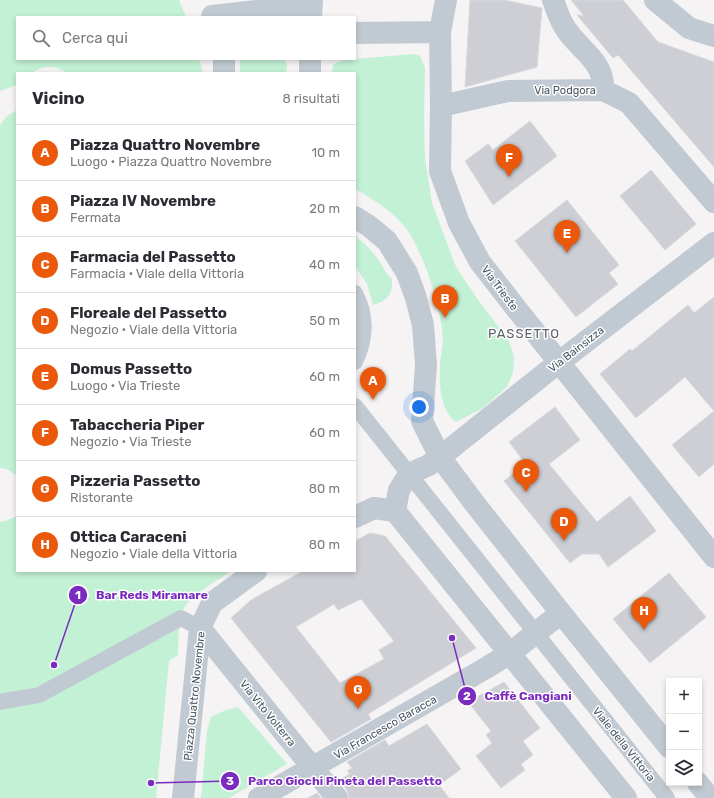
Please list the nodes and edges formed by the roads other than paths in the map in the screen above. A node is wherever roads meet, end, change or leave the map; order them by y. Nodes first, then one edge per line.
1 (446, 0) edge
2 (553, 0) edge
3 (655, 0) edge
4 (312, 9) edge
5 (209, 11) edge
6 (440, 32) junction
7 (356, 33) edge
8 (714, 36) edge
9 (224, 60) edge
10 (310, 60) edge
11 (224, 72) edge
12 (310, 72) edge
13 (603, 90) junction
14 (441, 106) junction
15 (714, 202) edge
16 (356, 218) edge
17 (714, 243) edge
18 (356, 295) edge
19 (356, 359) edge
20 (558, 363) junction
21 (356, 407) edge
22 (440, 457) junction
23 (409, 474) junction
24 (395, 511) junction
25 (356, 517) edge
26 (714, 557) edge
27 (255, 572) edge
28 (561, 613) junction
29 (200, 628) junction
30 (535, 633) junction
31 (509, 654) junction
32 (0, 702) edge
33 (666, 743) edge
34 (313, 768) junction
35 (700, 786) edge
36 (183, 798) edge
37 (259, 798) edge
38 (337, 798) edge
39 (626, 798) edge
40 (667, 798) edge
41 (710, 798) edge

1 - 6 street, Via Trieste
2 - 13 street
3 - 8 street
4 - 5 street
6 - 7 street
6 - 14 street, Via Trieste
9 - 11 street
10 - 12 street
13 - 14 street, Via Podgora
13 - 15 street, Via Podgora
14 - 20 street, Via Trieste
16 - 22 street
17 - 20 street, Via Bainsizza
18 - 19 street
20 - 22 street, Via Bainsizza
20 - 26 street, Via Trieste
21 - 23 street
22 - 23 street
22 - 28 street
23 - 24 street
23 - 30 street, Viale della Vittoria
24 - 25 street
24 - 31 street
27 - 29 street, Piazza Quattro Novembre
28 - 30 street
28 - 33 street
29 - 32 street
29 - 34 street, Via Vito Volterra
29 - 36 street, Piazza Quattro Novembre
30 - 31 street
30 - 40 street, Viale della Vittoria
31 - 34 street, Via Francesco Baracca
31 - 39 street
34 - 37 street, Via Francesco Baracca
34 - 38 street, Via Vito Volterra
35 - 41 street

